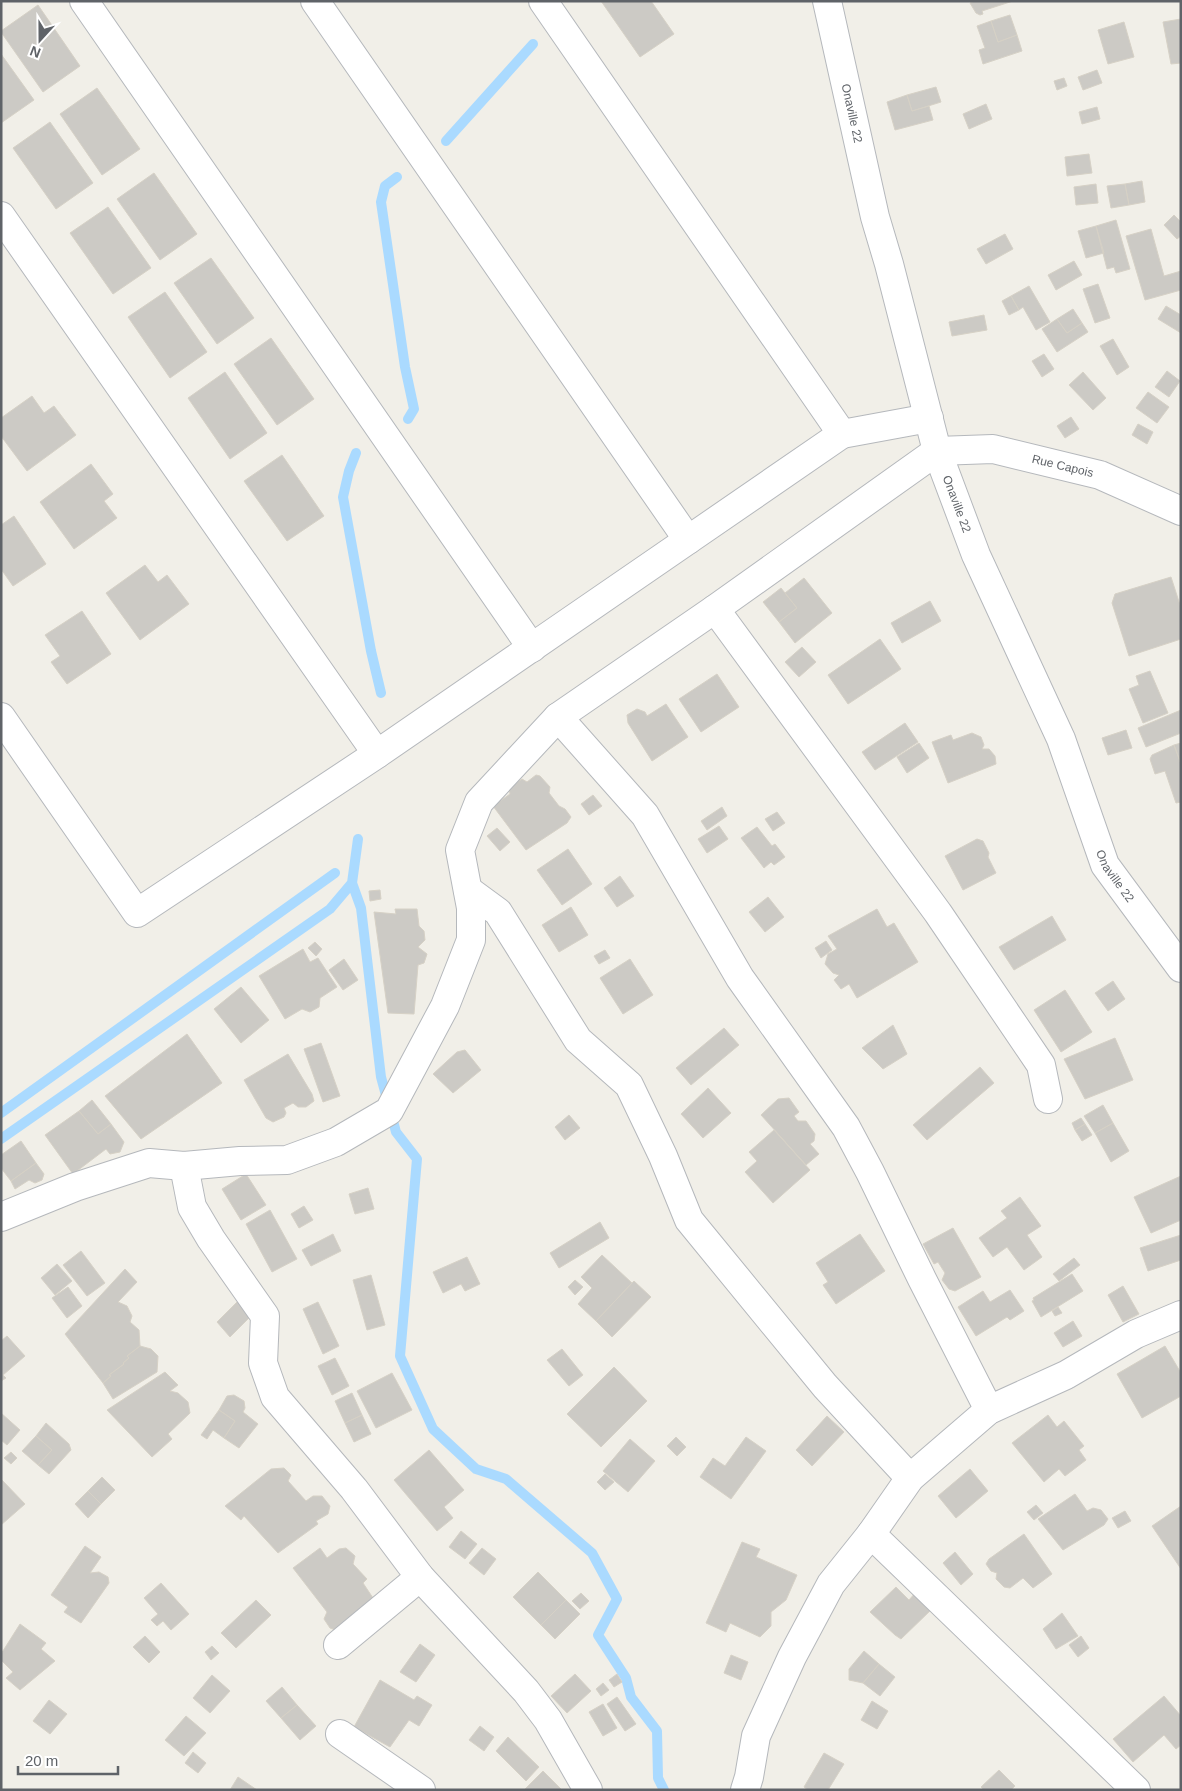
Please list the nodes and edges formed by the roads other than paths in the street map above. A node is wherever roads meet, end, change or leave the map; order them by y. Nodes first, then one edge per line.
1 (84, 1) edge
2 (315, 1) edge
3 (543, 1) edge
4 (827, 1) edge
5 (1, 216) edge
6 (929, 418) junction
7 (842, 434) junction
8 (937, 451) junction
9 (1181, 511) edge
10 (688, 540) junction
11 (715, 609) junction
12 (532, 648) junction
13 (1, 717) edge
14 (558, 717) junction
15 (377, 754) junction
16 (468, 890) junction
17 (1181, 968) edge
18 (1048, 1099) dead end
19 (184, 1166) junction
20 (1, 1217) edge
21 (1181, 1315) edge
22 (989, 1410) junction
23 (910, 1478) junction
24 (871, 1534) junction
25 (420, 1577) junction
26 (338, 1645) dead end
27 (340, 1734) dead end
28 (421, 1790) edge
29 (588, 1790) edge
30 (745, 1790) edge
31 (1136, 1790) edge

1 - 12 street
2 - 10 street
3 - 7 street
4 - 6 street, Onaville 22
5 - 15 street
6 - 7 street
6 - 8 street, Onaville 22
7 - 10 street
8 - 9 street, Rue Capois
8 - 11 street
8 - 17 street, Onaville 22
10 - 12 street
11 - 14 street
11 - 18 street
12 - 15 street
13 - 15 street
14 - 16 street
14 - 22 street
16 - 19 street
16 - 23 street
19 - 20 street
19 - 25 street
21 - 22 street
22 - 23 street
23 - 24 street
24 - 30 street
24 - 31 street
25 - 26 street
25 - 29 street
27 - 28 street

